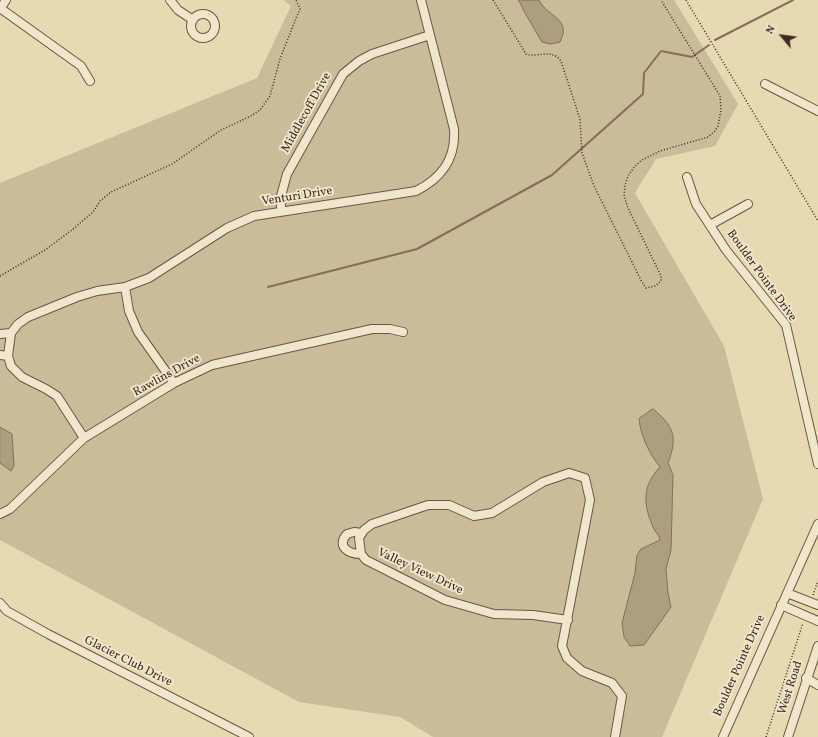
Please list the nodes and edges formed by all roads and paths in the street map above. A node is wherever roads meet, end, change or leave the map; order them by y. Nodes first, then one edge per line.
1 (6, 0) edge
2 (170, 0) edge
3 (296, 0) edge
4 (421, 0) edge
5 (493, 0) edge
6 (661, 0) edge
7 (686, 0) edge
8 (0, 9) edge
9 (193, 20) dead end
10 (430, 35) junction
11 (90, 81) dead end
12 (765, 84) dead end
13 (818, 111) edge
14 (687, 177) dead end
15 (748, 204) dead end
16 (281, 211) junction
17 (818, 221) edge
18 (710, 225) junction
19 (0, 276) edge
20 (125, 287) junction
21 (403, 332) dead end
22 (11, 333) junction
23 (0, 334) edge
24 (4, 356) edge
25 (174, 383) junction
26 (84, 438) junction
27 (818, 464) edge
28 (0, 514) edge
29 (818, 524) edge
30 (362, 533) junction
31 (361, 554) junction
32 (818, 581) edge
33 (786, 593) junction
34 (811, 599) dead end
35 (0, 604) edge
36 (781, 605) junction
37 (818, 605) edge
38 (804, 618) dead end
39 (568, 620) junction
40 (818, 622) edge
41 (818, 646) edge
42 (806, 678) junction
43 (818, 685) edge
44 (615, 736) edge
45 (249, 737) edge
46 (723, 737) edge
47 (766, 737) edge
48 (788, 737) edge

1 - 8 street
2 - 9 street
3 - 19 path
4 - 10 street, Venturi Drive
5 - 6 path
7 - 17 path
8 - 11 street
10 - 16 street, Middlecoff Drive
10 - 16 street, Venturi Drive
12 - 13 street
14 - 18 street, Boulder Pointe Drive
15 - 18 street
16 - 20 street, Venturi Drive
18 - 27 street, Boulder Pointe Drive
20 - 22 street, Venturi Drive
20 - 25 street
21 - 25 street, Rawlins Drive
22 - 23 street
22 - 24 street, Venturi Drive
24 - 26 street
25 - 26 street, Rawlins Drive
26 - 28 street, Rawlins Drive
29 - 33 street, Boulder Pointe Drive
30 - 31 street, Valley View Drive
30 - 31 street
30 - 39 street
31 - 39 street, Valley View Drive
32 - 34 path
33 - 36 street, Boulder Pointe Drive
33 - 37 street
35 - 45 street, Glacier Club Drive
36 - 40 street
36 - 46 street, Boulder Pointe Drive
38 - 47 path
39 - 44 street
41 - 42 street, West Road
42 - 43 street
42 - 48 street, West Road

